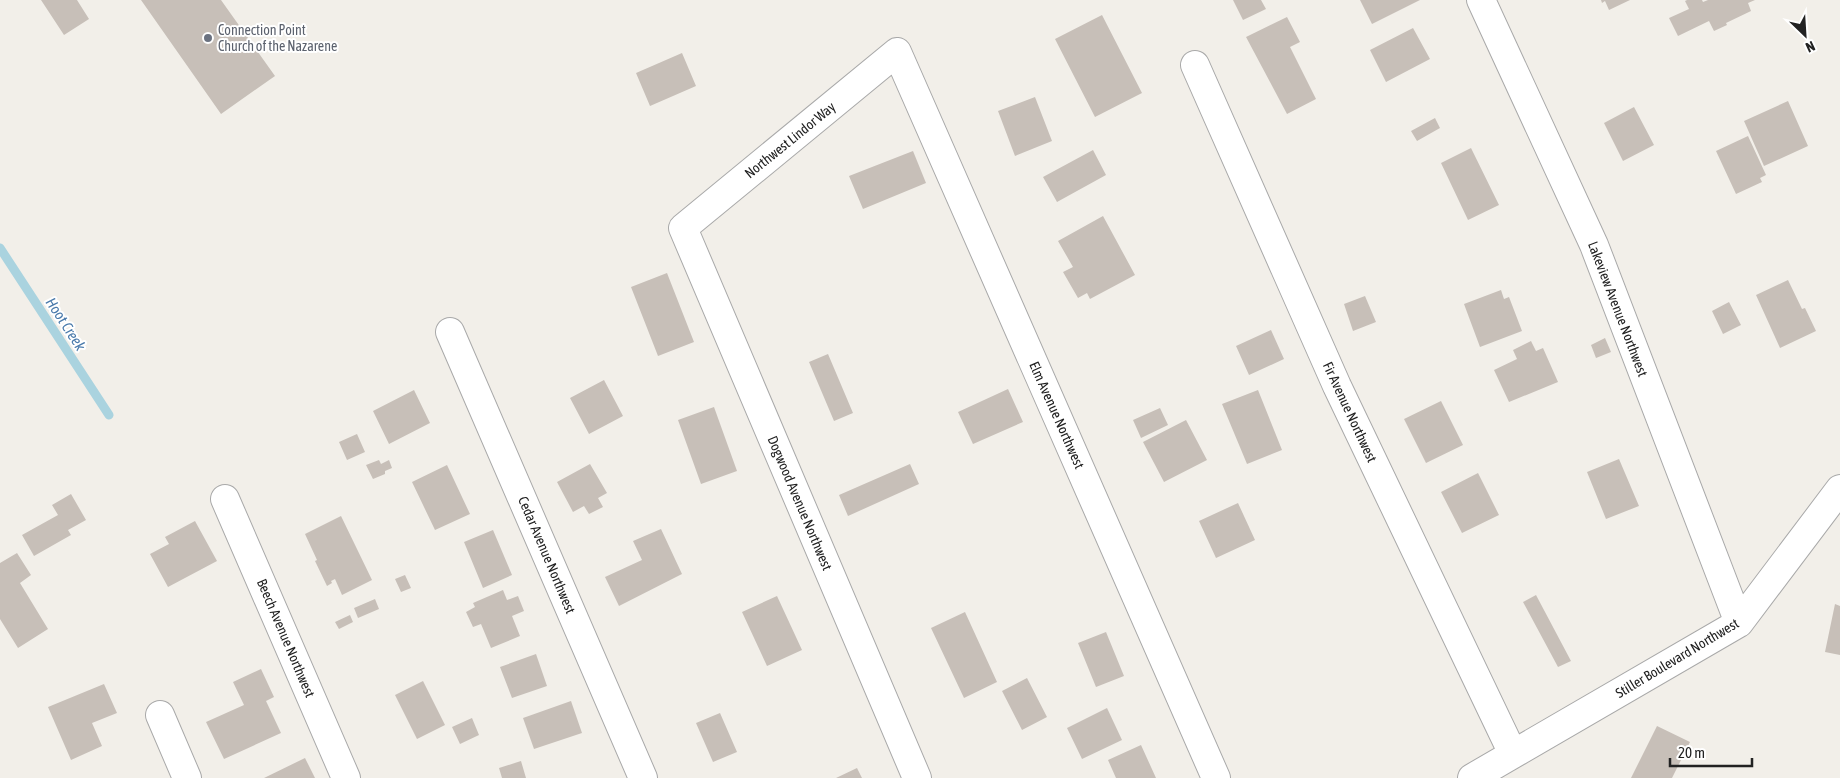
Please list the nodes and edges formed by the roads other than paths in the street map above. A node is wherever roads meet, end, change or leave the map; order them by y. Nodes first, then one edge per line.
1 (1481, 0) edge
2 (897, 52) joint
3 (1195, 65) dead end
4 (684, 228) joint
5 (450, 332) dead end
6 (1840, 489) edge
7 (225, 499) dead end
8 (1739, 624) junction
9 (160, 714) dead end
10 (1513, 754) junction
11 (187, 778) edge
12 (346, 778) edge
13 (643, 778) edge
14 (917, 778) edge
15 (1216, 778) edge
16 (1472, 778) edge

1 - 8 street, Lakeview Avenue Northwest
2 - 4 street, Northwest Lindor Way
2 - 15 street, Elm Avenue Northwest
3 - 10 street, Fir Avenue Northwest
4 - 14 street, Dogwood Avenue Northwest
5 - 13 street, Cedar Avenue Northwest
6 - 8 street, Stiller Boulevard Northwest
7 - 12 street, Beech Avenue Northwest
8 - 10 street, Stiller Boulevard Northwest
9 - 11 street
10 - 16 street, Stiller Boulevard Northwest

